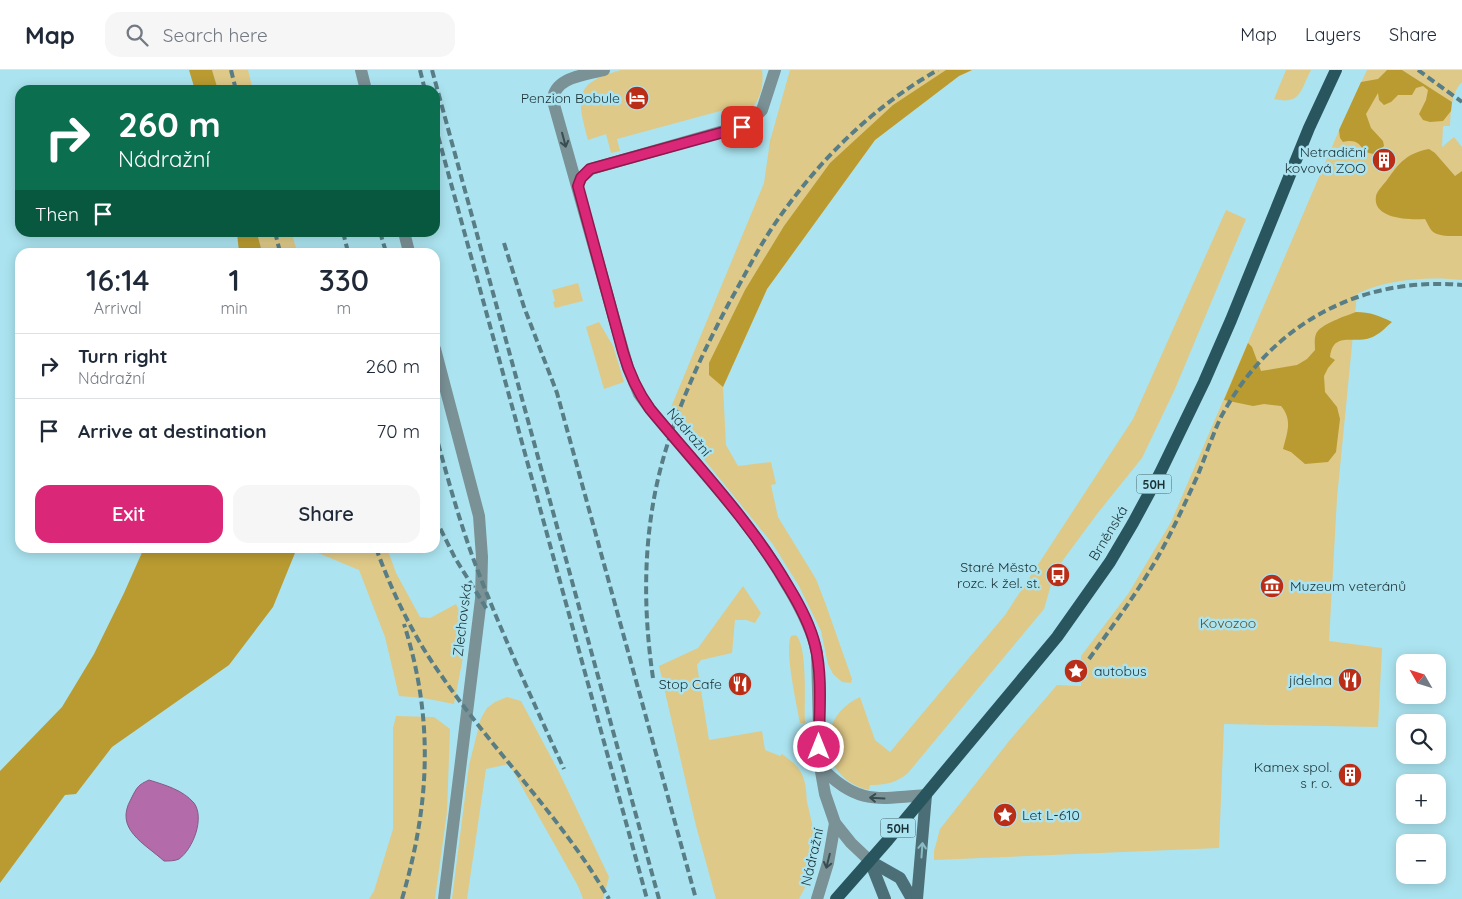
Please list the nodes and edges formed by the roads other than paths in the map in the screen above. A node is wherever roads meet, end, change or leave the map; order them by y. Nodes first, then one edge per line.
1 (361, 70) edge
2 (604, 70) edge
3 (1336, 70) edge
4 (772, 74) edge
5 (365, 85) edge
6 (578, 186) junction
7 (440, 369) edge
8 (820, 766) junction
9 (926, 795) junction
10 (835, 823) junction
11 (870, 861) junction
12 (444, 899) edge
13 (817, 899) edge
14 (836, 899) edge
15 (885, 899) edge
16 (912, 899) edge
17 (918, 899) edge

1 - 5 street
2 -> 6 street, Nádražní
3 - 9 main road, Brněnská / 50H
4 - 6 street
6 - 8 street, Nádražní
7 - 12 street, Zlechovská
9 -> 8 street
8 - 10 street, Nádražní
9 - 11 main road, Brněnská / 50H
17 -> 9 main road
10 - 11 street, Nádražní
10 -> 13 street, Nádražní
11 - 14 main road, Brněnská / 50H
11 - 15 main road
11 - 16 main road

